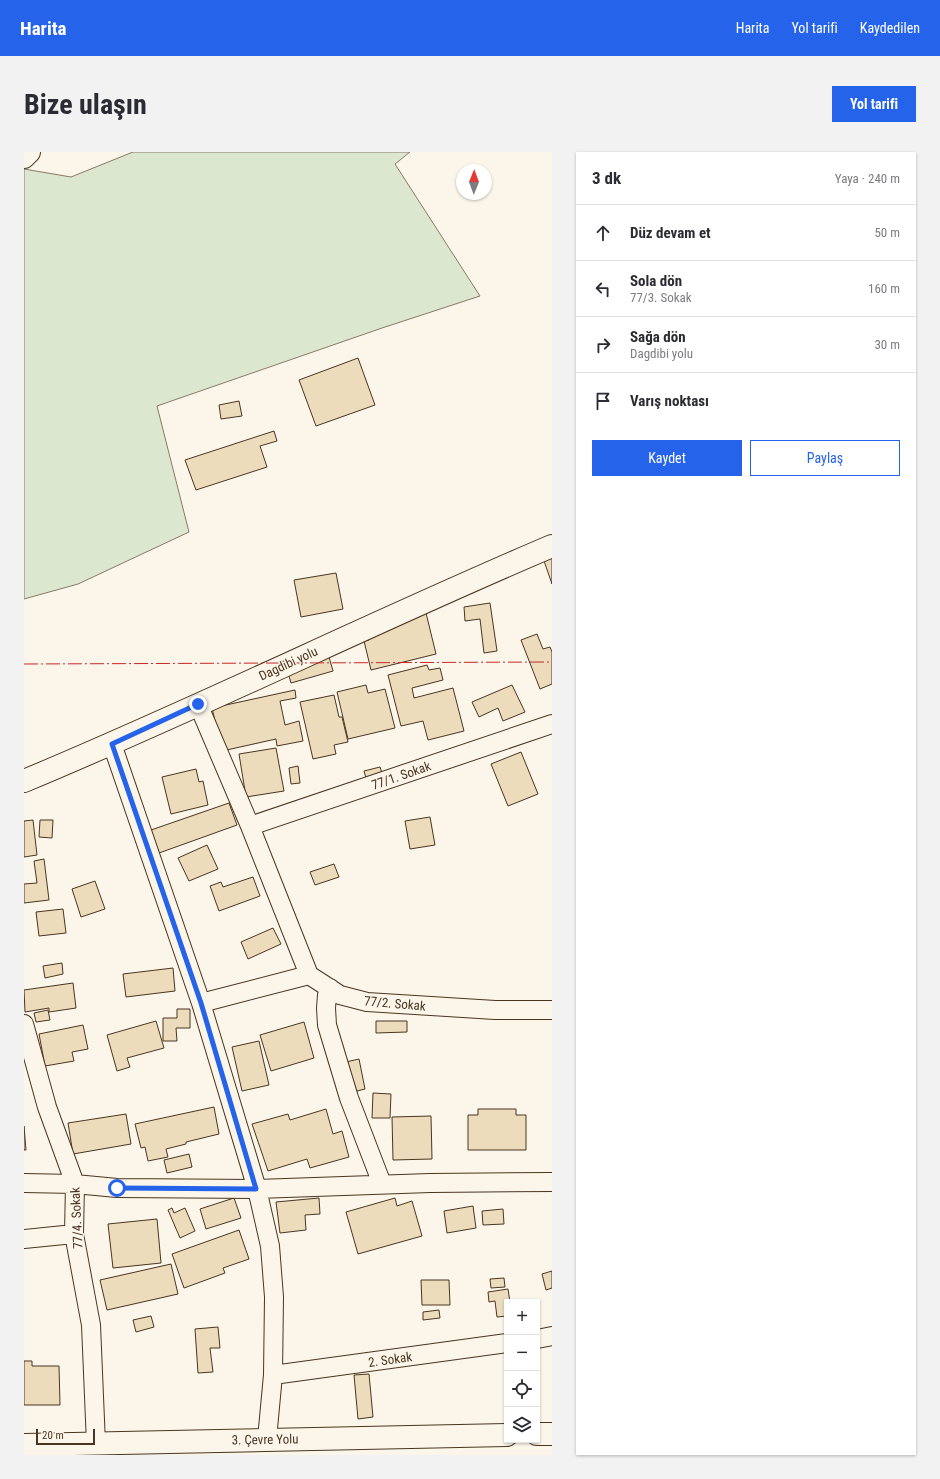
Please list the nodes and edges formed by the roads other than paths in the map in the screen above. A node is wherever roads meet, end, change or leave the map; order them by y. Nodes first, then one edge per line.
1 (29, 152) edge
2 (24, 157) edge
3 (552, 546) edge
4 (198, 704) junction
5 (552, 724) edge
6 (112, 744) junction
7 (24, 781) edge
8 (250, 826) junction
9 (309, 975) junction
10 (330, 988) junction
11 (201, 1003) junction
12 (552, 1010) edge
13 (24, 1024) edge
14 (552, 1182) edge
15 (24, 1183) edge
16 (75, 1184) junction
17 (382, 1184) junction
18 (256, 1189) junction
19 (74, 1234) junction
20 (24, 1239) edge
21 (552, 1336) edge
22 (540, 1338) edge
23 (504, 1343) edge
24 (273, 1375) junction
25 (540, 1434) edge
26 (552, 1434) edge
27 (504, 1435) edge
28 (267, 1439) junction
29 (96, 1444) junction
30 (24, 1445) edge

1 - 2 street
3 - 4 street, Dagdibi yolu
4 - 6 street, Dagdibi yolu
4 - 8 street
5 - 8 street, 77/1. Sokak
6 - 7 street, Dagdibi yolu
6 - 11 street
8 - 9 street
9 - 10 street, 77/2. Sokak
9 - 11 street
10 - 12 street, 77/2. Sokak
10 - 17 street
11 - 18 street
13 - 16 street, 77/4. Sokak
14 - 17 street
15 - 16 street
16 - 18 street
16 - 19 street, 77/4. Sokak
17 - 18 street
18 - 24 street
19 - 20 street
19 - 29 street, 77/4. Sokak
21 - 22 street
23 - 24 street, 2. Sokak
24 - 28 street
25 - 26 street
27 - 28 street, 3. Çevre Yolu
28 - 29 street, 3. Çevre Yolu
29 - 30 street, 3. Çevre Yolu

